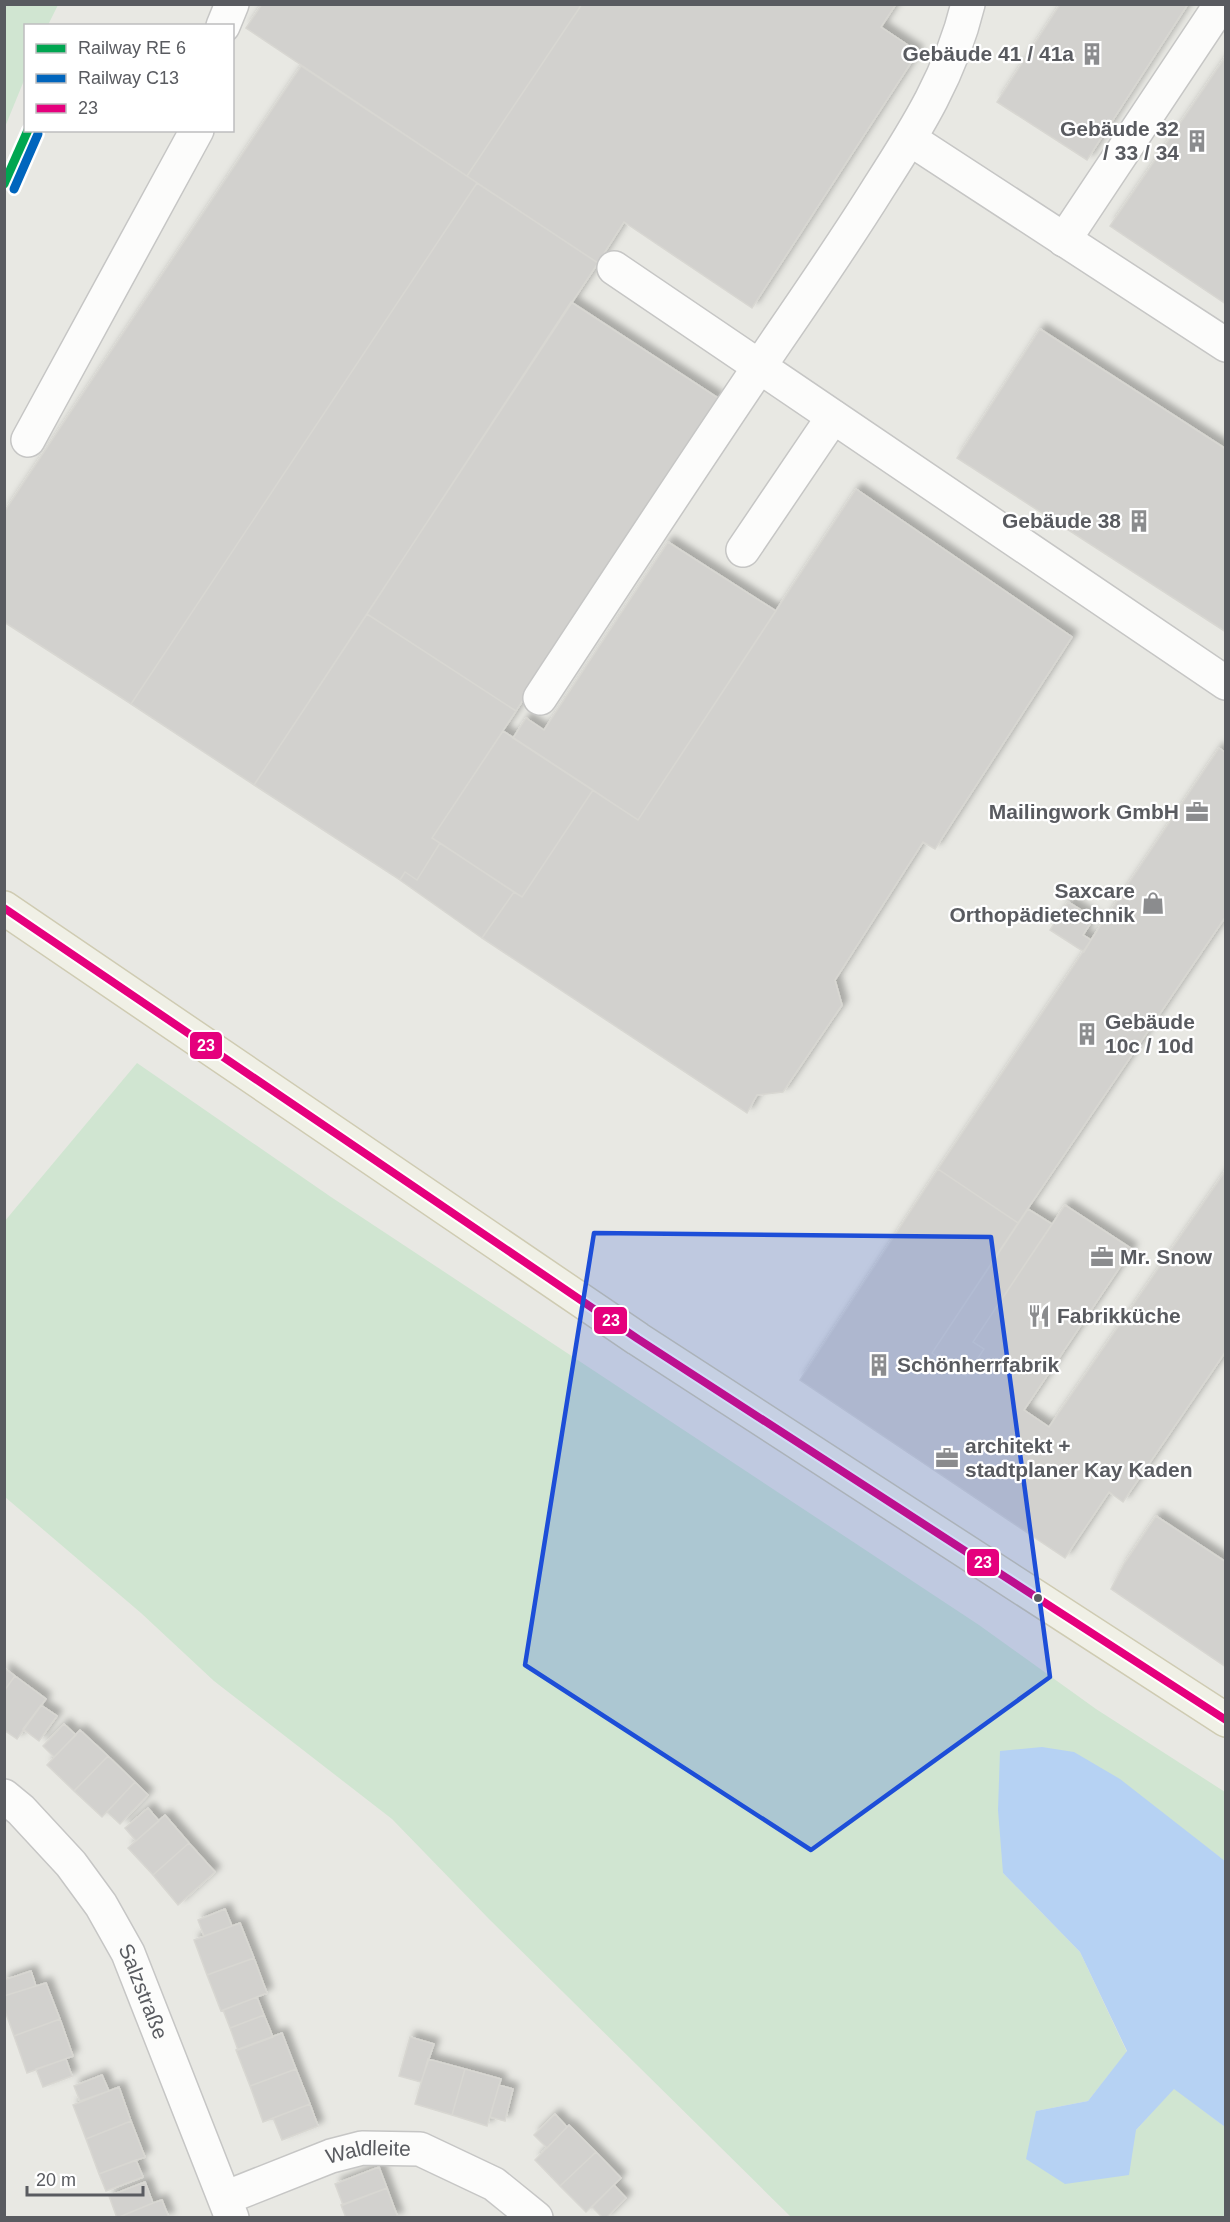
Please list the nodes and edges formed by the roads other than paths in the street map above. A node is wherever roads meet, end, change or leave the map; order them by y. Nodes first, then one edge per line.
1 (232, 4) edge
2 (968, 4) edge
3 (1221, 4) edge
4 (225, 24) edge
5 (196, 132) edge
6 (910, 139) junction
7 (1064, 240) junction
8 (614, 268) dead end
9 (1226, 345) edge
10 (759, 367) junction
11 (833, 417) junction
12 (28, 440) dead end
13 (743, 550) dead end
14 (1226, 683) edge
15 (540, 699) dead end
16 (4, 908) edge
17 (1226, 1720) edge
18 (4, 1796) edge
19 (228, 2208) edge
20 (536, 2217) edge

1 - 4 street
2 - 6 street
3 - 7 street
5 - 12 street
6 - 7 street
6 - 10 street
7 - 9 street
8 - 10 street
10 - 11 street
10 - 15 street
11 - 13 street
11 - 14 street
16 - 17 main road
18 - 19 street, Salzstraße
19 - 20 street, Waldleite

